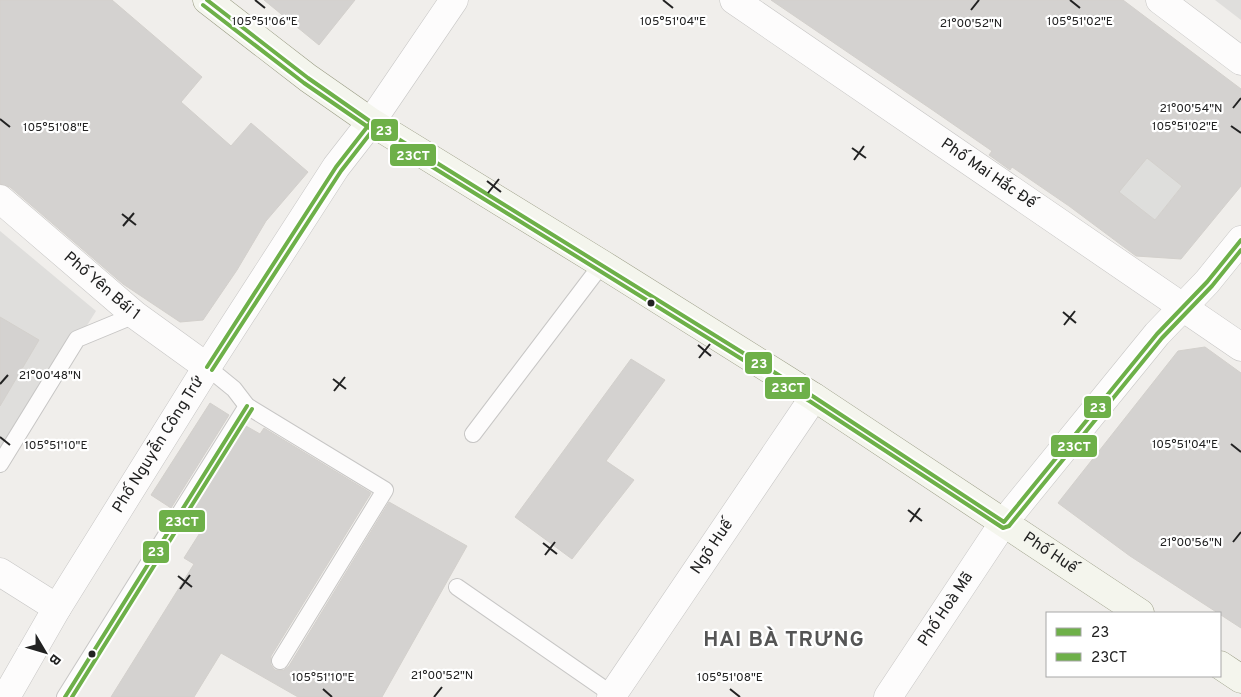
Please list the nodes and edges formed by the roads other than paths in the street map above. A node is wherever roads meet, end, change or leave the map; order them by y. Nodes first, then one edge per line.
1 (207, 0) edge
2 (454, 0) edge
3 (734, 0) edge
4 (1160, 0) edge
5 (1241, 61) edge
6 (370, 122) junction
7 (0, 199) edge
8 (1241, 240) edge
9 (602, 264) junction
10 (1182, 308) junction
11 (135, 315) junction
12 (1241, 348) edge
13 (207, 367) junction
14 (814, 397) junction
15 (247, 406) junction
16 (474, 434) dead end
17 (0, 464) edge
18 (1004, 522) junction
19 (0, 572) edge
20 (457, 587) dead end
21 (58, 608) junction
22 (1138, 612) edge
23 (280, 662) dead end
24 (1221, 666) edge
25 (1241, 678) edge
26 (612, 696) edge
27 (6, 697) edge
28 (66, 697) edge
29 (888, 697) edge

1 - 6 main road, Phố Huế
2 - 6 street, Phố Nguyễn Công Trứ
3 - 10 street, Phố Mai Hắc Đế
4 - 5 street
6 - 9 main road, Phố Huế
6 - 13 street, Phố Nguyễn Công Trứ
7 - 11 street, Phố Yên Bái 1
8 - 10 street, Phố Hoà Mã
9 - 14 main road, Phố Huế
9 - 16 lane
10 - 12 street, Phố Mai Hắc Đế
10 - 18 street, Phố Hoà Mã
11 - 13 street, Phố Yên Bái 1
11 - 17 lane
13 - 15 lane
13 - 21 street, Phố Nguyễn Công Trứ
14 - 18 main road, Phố Huế
14 - 26 street, Ngõ Huế
15 - 23 lane
15 - 28 lane
18 - 22 main road, Phố Huế
18 - 29 street, Phố Hoà Mã
19 - 21 street
20 - 26 lane
21 - 27 street, Phố Nguyễn Công Trứ
24 - 25 main road

